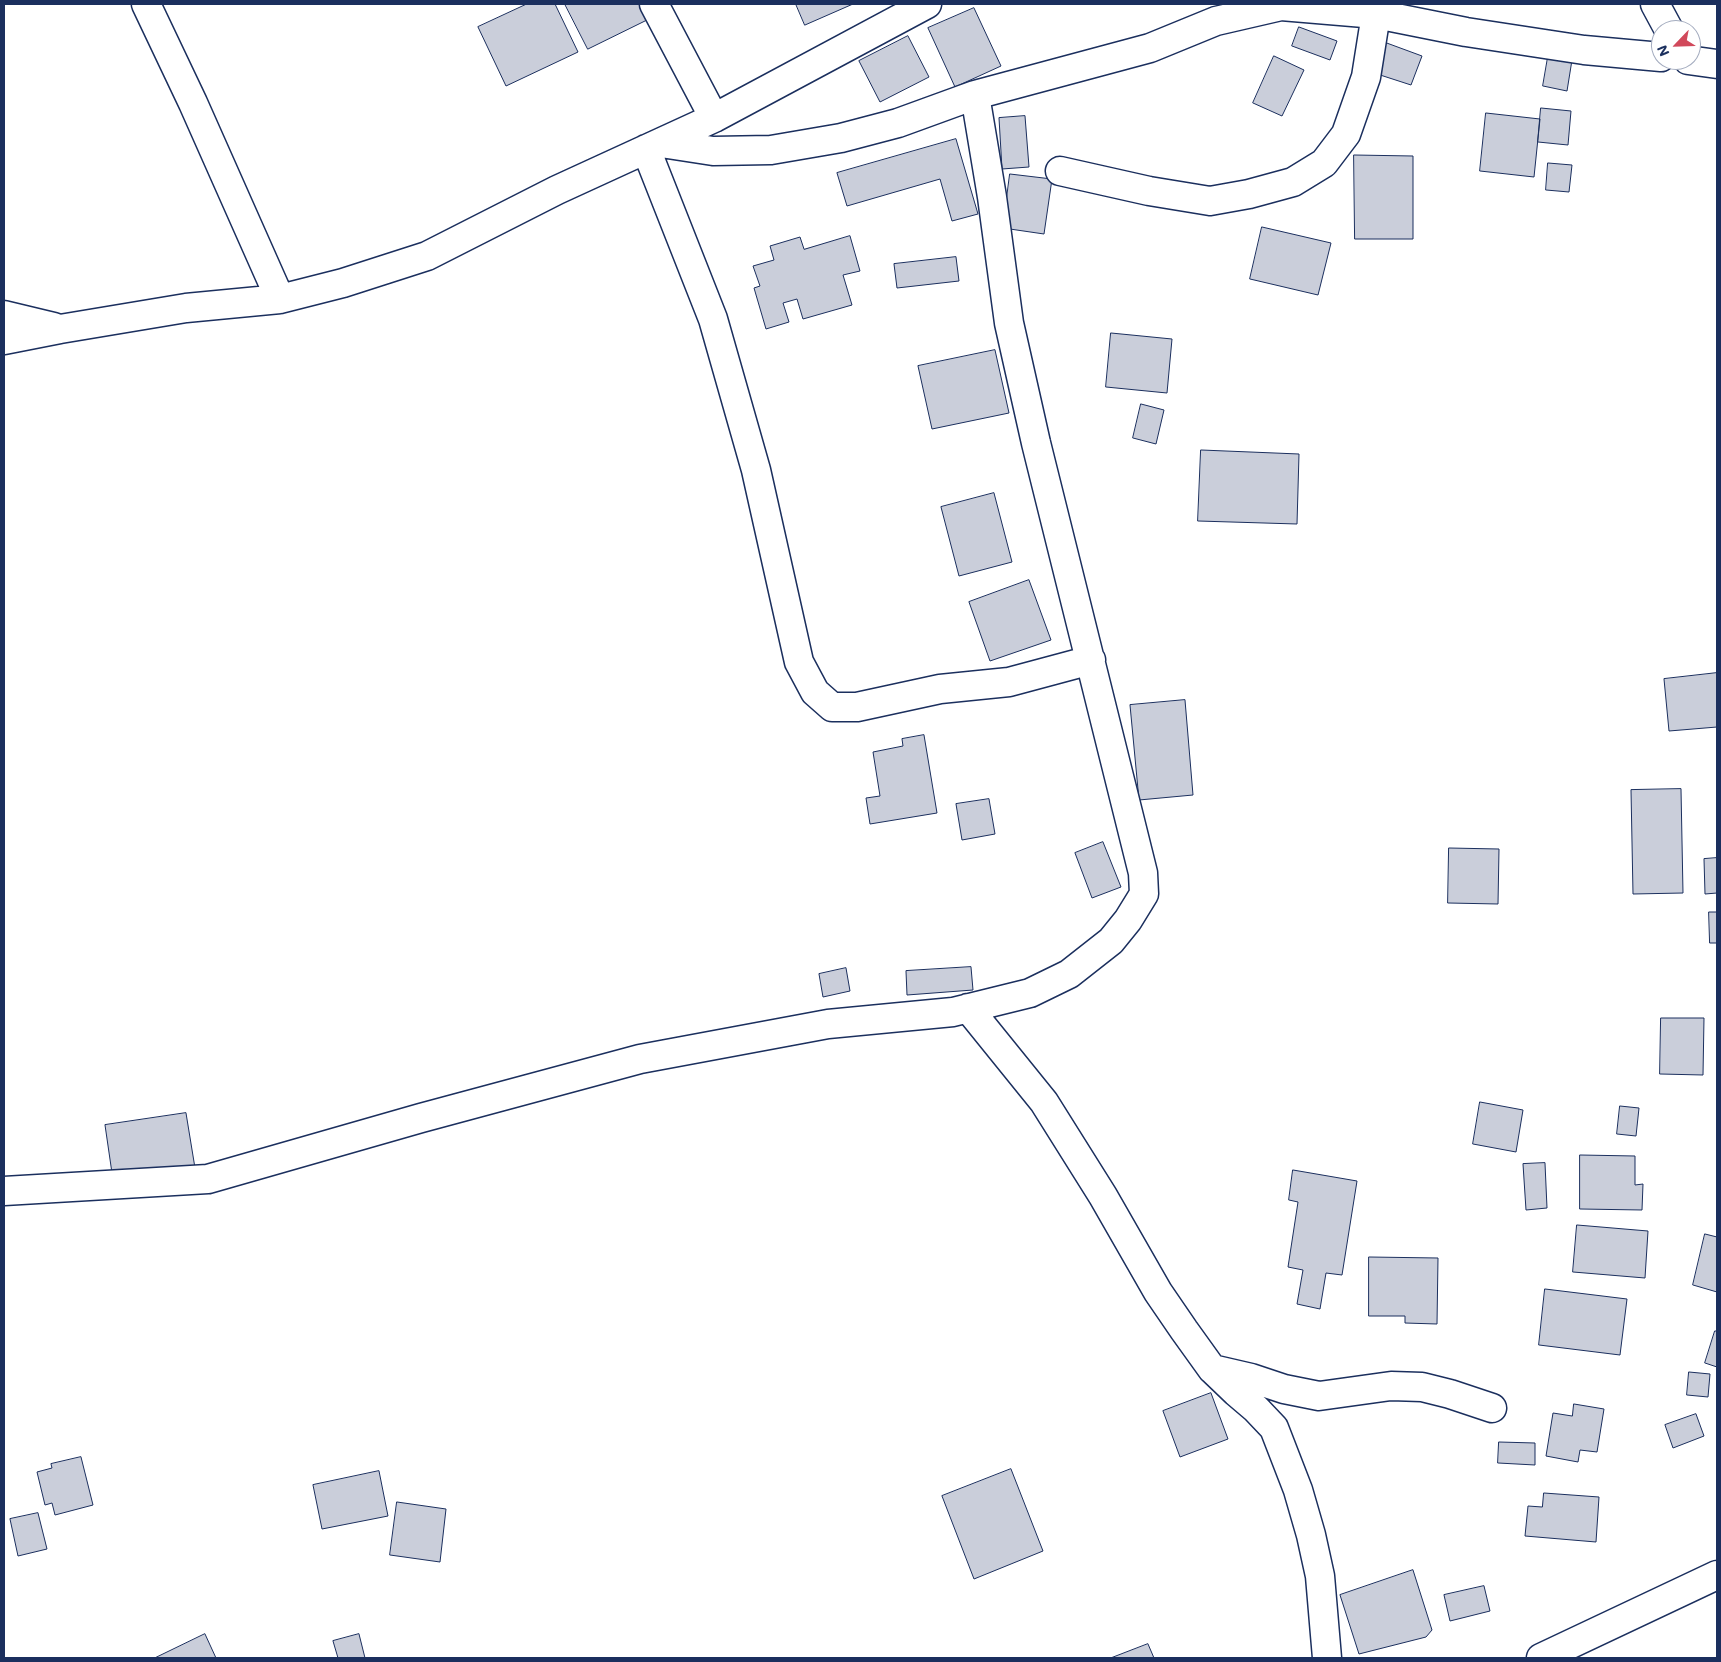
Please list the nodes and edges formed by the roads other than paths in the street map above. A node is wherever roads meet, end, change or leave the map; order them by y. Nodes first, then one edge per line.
1 (146, 4) edge
2 (654, 4) edge
3 (927, 4) edge
4 (1654, 4) edge
5 (1217, 12) edge
6 (1376, 14) junction
7 (1663, 20) edge
8 (1651, 56) edge
9 (1701, 62) edge
10 (1717, 64) edge
11 (975, 95) junction
12 (714, 118) junction
13 (653, 146) junction
14 (1060, 171) dead end
15 (280, 299) junction
16 (4, 315) edge
17 (60, 329) junction
18 (4, 340) edge
19 (1091, 660) junction
20 (968, 1008) junction
21 (4, 1191) edge
22 (1212, 1369) junction
23 (1492, 1408) dead end
24 (1717, 1575) edge
25 (1326, 1658) edge
26 (1541, 1658) edge

1 - 15 street
2 - 12 street
3 - 12 street
4 - 7 street
5 - 6 street
5 - 11 street
6 - 8 street
6 - 14 street
9 - 10 street
11 - 13 street
11 - 19 street
12 - 13 street
13 - 15 street
13 - 19 street
15 - 17 street
16 - 17 street
17 - 18 street
19 - 20 street
20 - 21 street
20 - 22 street
22 - 23 street
22 - 25 street
24 - 26 street

